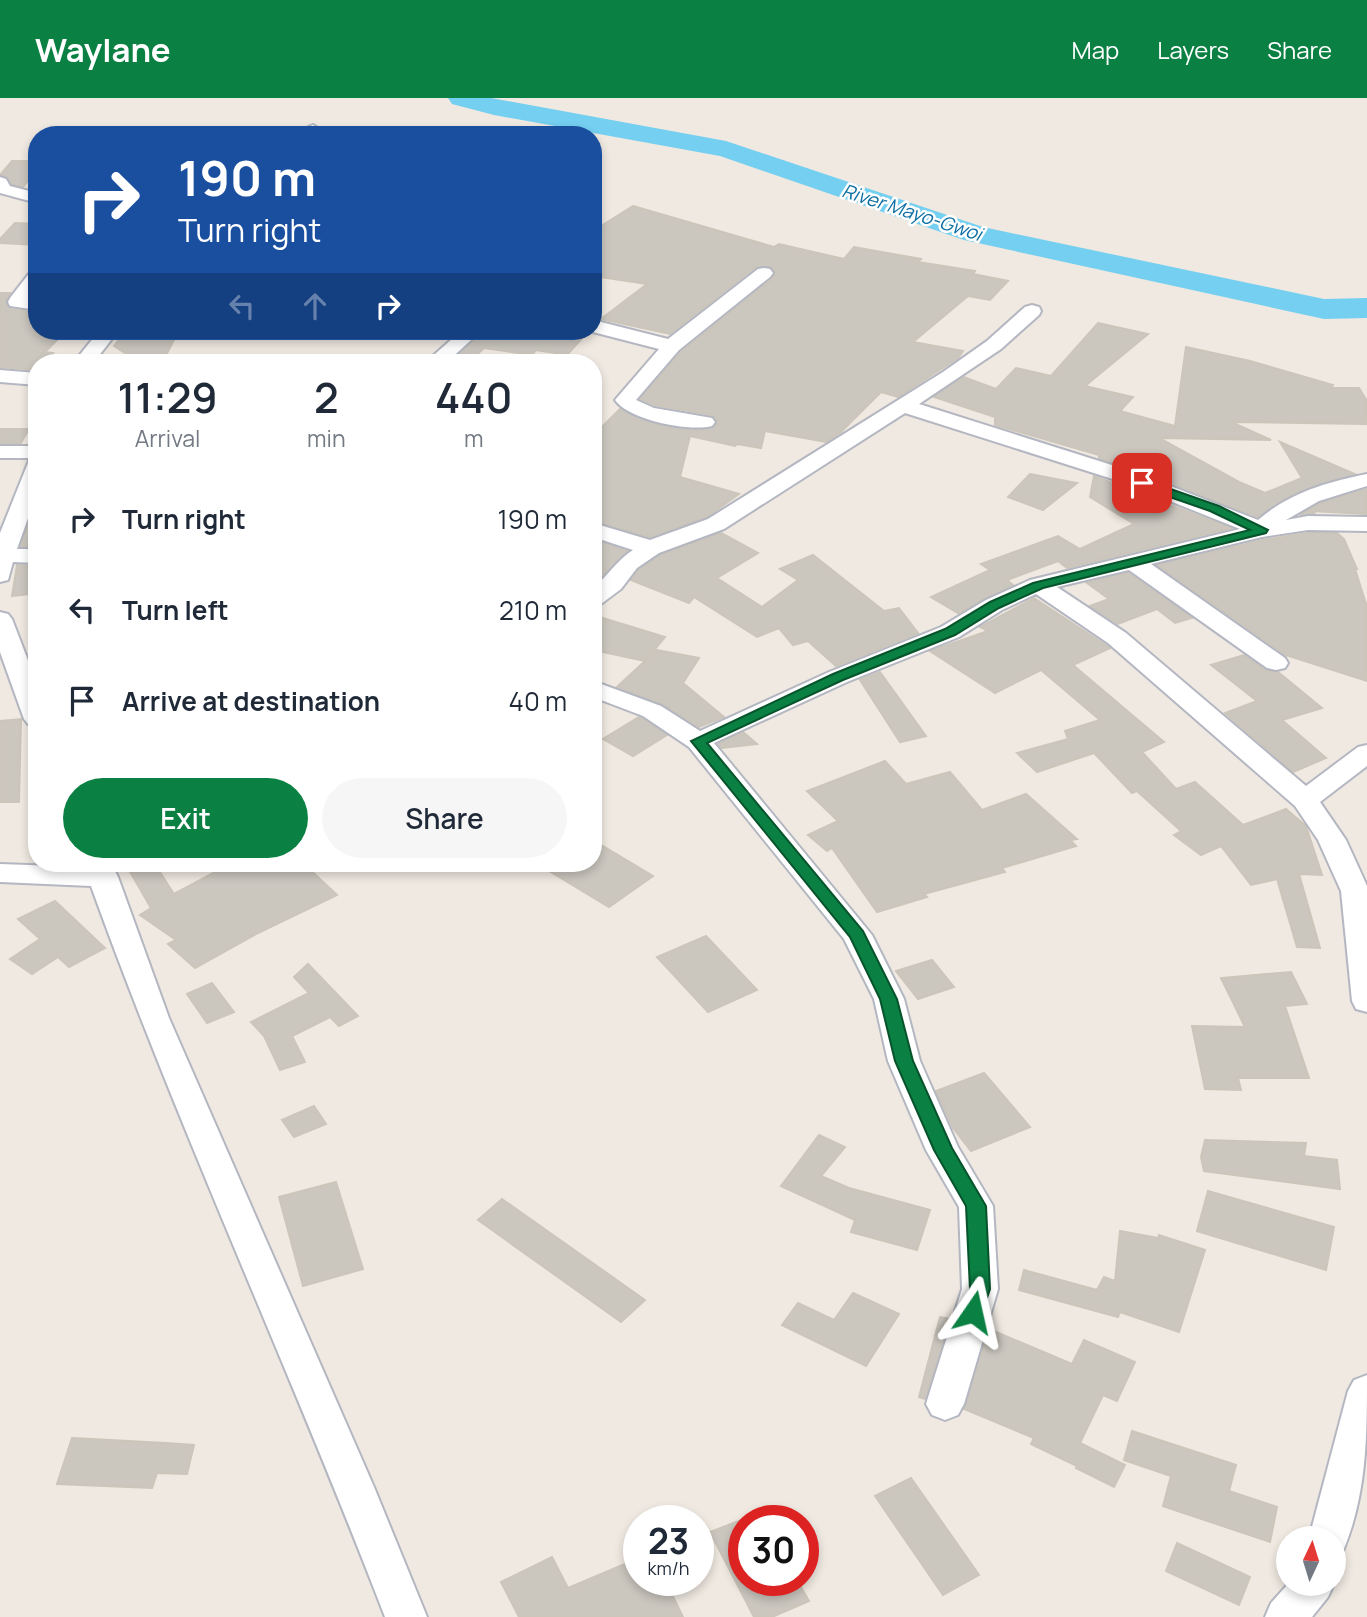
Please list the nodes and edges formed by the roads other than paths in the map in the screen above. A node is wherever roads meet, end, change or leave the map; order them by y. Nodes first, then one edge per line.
1 (0, 182) edge
2 (28, 196) edge
3 (764, 273) dead end
4 (28, 288) edge
5 (28, 303) edge
6 (1032, 311) dead end
7 (602, 328) edge
8 (102, 340) edge
9 (462, 340) edge
10 (672, 346) junction
11 (90, 354) edge
12 (445, 354) edge
13 (0, 376) edge
14 (28, 378) edge
15 (903, 406) junction
16 (705, 422) dead end
17 (0, 452) edge
18 (28, 452) edge
19 (1367, 480) edge
20 (28, 488) edge
21 (1367, 524) edge
22 (1262, 530) junction
23 (602, 533) edge
24 (651, 548) junction
25 (28, 558) edge
26 (1132, 561) junction
27 (1, 564) edge
28 (1038, 585) junction
29 (602, 592) edge
30 (0, 619) edge
31 (6, 647) edge
32 (1276, 663) dead end
33 (602, 692) edge
34 (28, 698) edge
35 (698, 741) junction
36 (1367, 753) edge
37 (1305, 800) junction
38 (34, 872) edge
39 (102, 872) edge
40 (0, 873) edge
41 (1361, 890) edge
42 (1367, 1001) edge
43 (1367, 1391) edge
44 (945, 1404) dead end
45 (1332, 1526) edge
46 (1305, 1596) edge
47 (1316, 1596) edge
48 (406, 1617) edge
49 (1286, 1617) edge
50 (1315, 1617) edge

1 - 2 street
3 - 10 street
4 - 5 street
6 - 15 street
7 - 10 street
8 - 11 street
9 - 12 street
10 - 16 street
13 - 14 street
15 - 22 street
15 - 24 street
17 - 18 street
19 - 22 street
20 - 27 street
21 - 22 street
22 - 26 street
23 - 24 street
24 - 29 street
25 - 27 street
26 - 28 street
26 - 32 street
28 - 35 street
28 - 37 street
30 - 31 street
31 - 34 street
33 - 35 street
35 - 44 street
36 - 37 street
37 - 41 street
38 - 40 street
39 - 48 street
41 - 42 street
43 - 45 street
46 - 49 street
47 - 50 street

